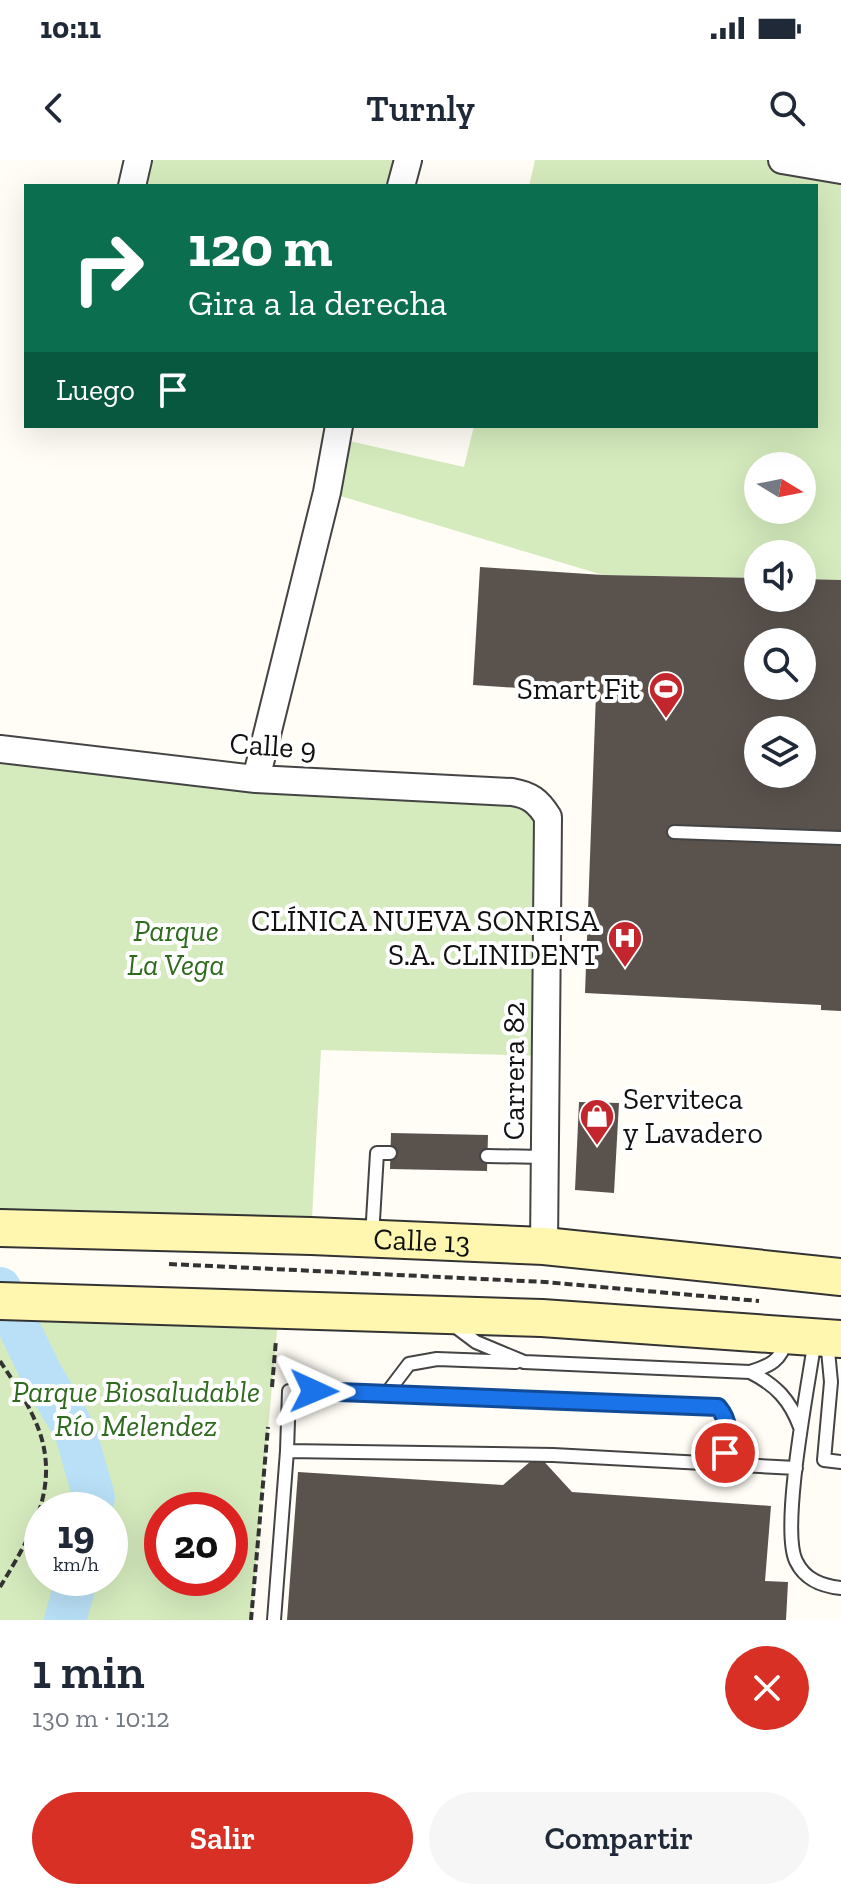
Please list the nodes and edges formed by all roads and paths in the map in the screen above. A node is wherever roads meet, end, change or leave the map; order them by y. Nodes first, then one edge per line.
1 (138, 160) edge
2 (408, 160) edge
3 (782, 160) edge
4 (841, 170) edge
5 (132, 184) edge
6 (402, 184) edge
7 (339, 428) edge
8 (0, 749) edge
9 (256, 779) junction
10 (539, 803) joint
11 (674, 832) dead end
12 (841, 838) edge
13 (390, 1153) dead end
14 (487, 1156) dead end
15 (545, 1157) junction
16 (17, 1228) edge
17 (372, 1239) junction
18 (544, 1246) junction
19 (156, 1263) dead end
20 (841, 1277) edge
21 (0, 1301) edge
22 (763, 1302) dead end
23 (279, 1308) junction
24 (441, 1314) junction
25 (818, 1337) edge
26 (0, 1361) edge
27 (524, 1362) junction
28 (750, 1372) junction
29 (836, 1382) edge
30 (271, 1393) dead end
31 (387, 1393) junction
32 (269, 1423) dead end
33 (801, 1432) junction
34 (287, 1451) junction
35 (719, 1462) junction
36 (841, 1462) edge
37 (796, 1468) junction
38 (0, 1587) edge
39 (841, 1588) edge
40 (251, 1620) edge
41 (274, 1620) edge

1 - 5 street
2 - 6 street
3 - 4 street
7 - 9 street
8 - 9 street, Calle 9
9 - 10 street, Calle 9
10 - 15 street, Carrera 82
11 - 12 lane
13 - 17 lane
14 - 15 lane
15 - 18 street, Carrera 82
16 - 17 main road, Calle 13
17 - 18 main road, Calle 13
18 - 20 main road, Calle 13
19 - 22 path
21 - 23 main road
23 - 24 main road
23 - 30 path
24 - 25 main road
24 - 27 lane
25 - 28 lane
25 - 29 lane
25 - 33 lane
26 - 38 path
27 - 28 lane
27 - 31 lane
28 - 33 lane
29 - 36 lane
31 - 34 lane
31 - 35 lane
32 - 40 path
33 - 37 lane
34 - 35 lane
34 - 41 lane
35 - 37 lane
37 - 39 lane

